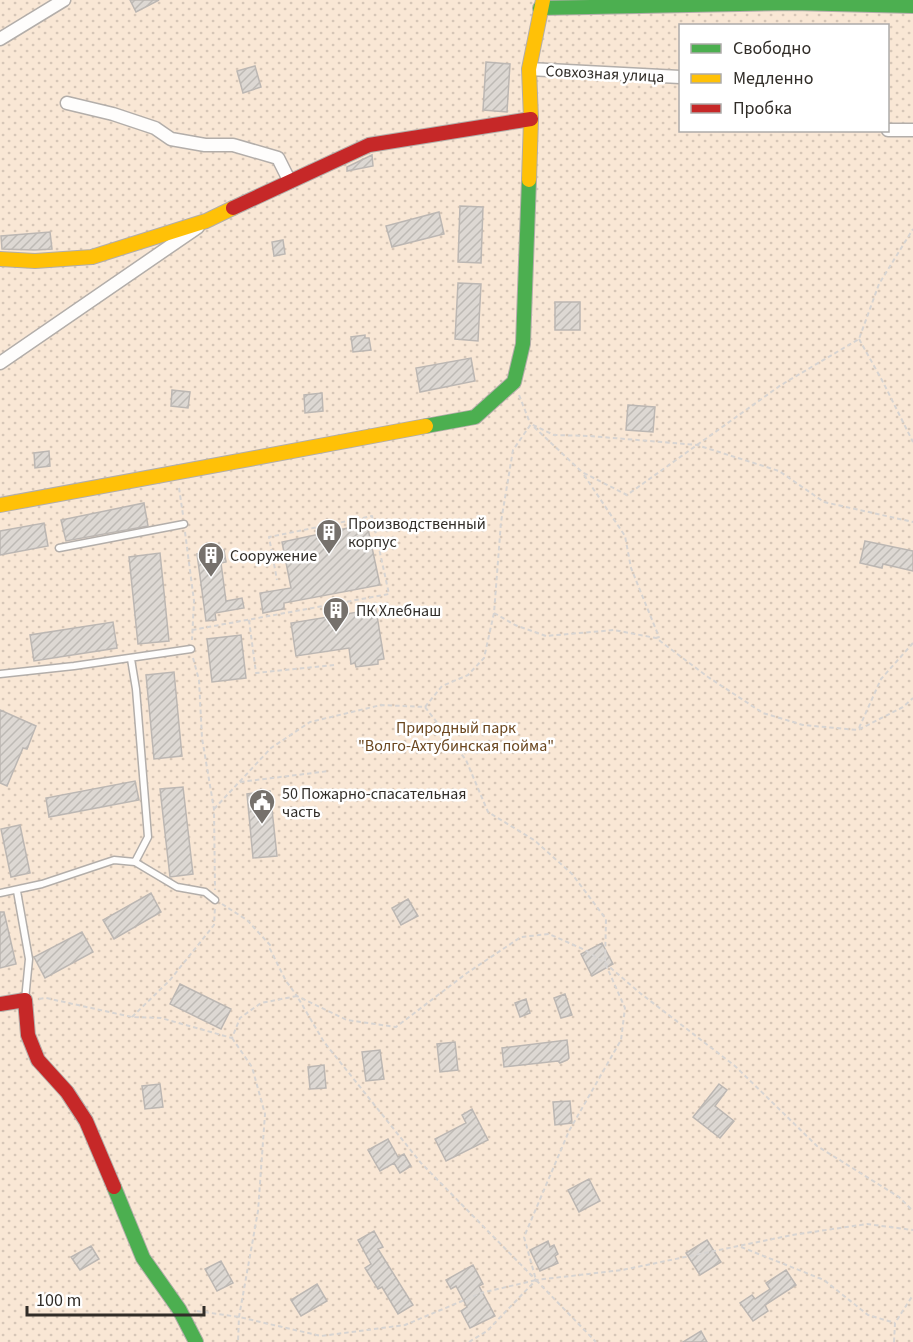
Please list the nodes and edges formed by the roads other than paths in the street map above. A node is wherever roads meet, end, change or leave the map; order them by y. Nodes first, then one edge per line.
1 (64, 0) edge
2 (541, 4) edge
3 (913, 6) edge
4 (0, 39) edge
5 (529, 69) junction
6 (679, 77) edge
7 (67, 103) dead end
8 (531, 119) junction
9 (889, 130) edge
10 (913, 130) edge
11 (290, 182) junction
12 (206, 222) junction
13 (0, 259) edge
14 (0, 363) edge
15 (0, 505) edge
16 (184, 524) road end
17 (59, 548) dead end
18 (191, 650) road end
19 (132, 659) junction
20 (0, 674) edge
21 (135, 862) junction
22 (17, 891) junction
23 (0, 893) edge
24 (215, 900) road end
25 (25, 1000) junction
26 (0, 1004) edge
27 (196, 1342) edge

1 - 4 street
2 - 3 street
2 - 5 street
5 - 6 street, Совхозная улица
5 - 8 street
7 - 11 street
8 - 11 street
8 - 15 street
9 - 10 street
11 - 12 street
12 - 13 street
12 - 14 street
16 - 17 lane
18 - 19 lane
19 - 20 lane
19 - 21 lane
21 - 22 lane
21 - 24 lane
22 - 23 lane
22 - 25 lane
25 - 26 street
25 - 27 street

